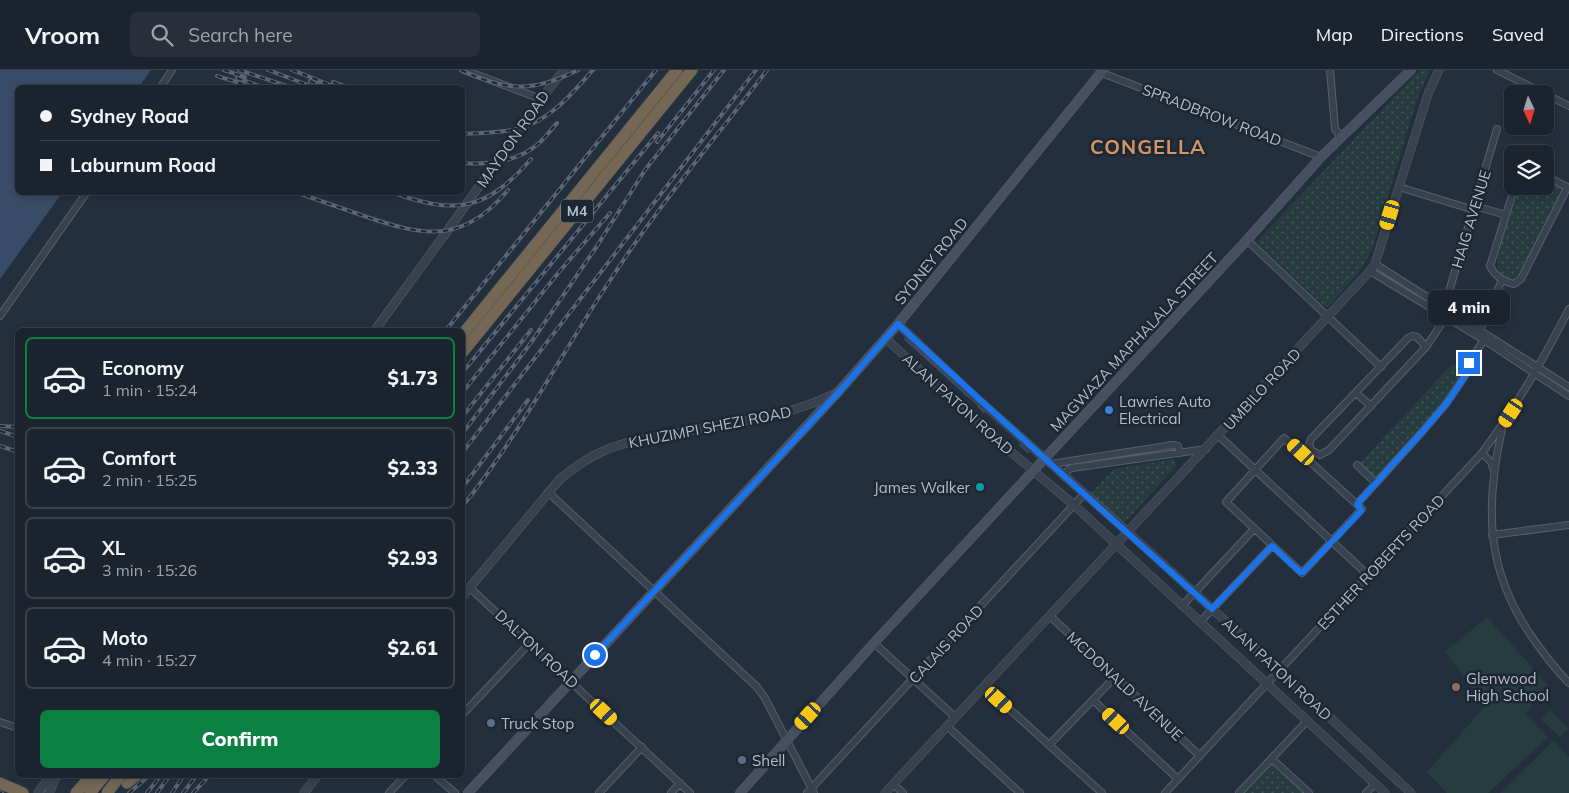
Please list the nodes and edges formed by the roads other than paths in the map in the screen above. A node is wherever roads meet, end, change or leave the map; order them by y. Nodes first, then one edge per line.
1 (172, 70) edge
2 (464, 70) edge
3 (564, 70) edge
4 (677, 70) edge
5 (692, 70) edge
6 (1331, 70) edge
7 (1411, 70) edge
8 (1439, 70) edge
9 (1497, 70) edge
10 (1102, 71) edge
11 (558, 74) edge
12 (162, 85) edge
13 (540, 99) junction
14 (1569, 106) edge
15 (1497, 130) dead end
16 (1341, 137) junction
17 (1321, 157) junction
18 (1554, 180) edge
19 (1399, 187) junction
20 (85, 195) edge
21 (1512, 195) edge
22 (1474, 208) junction
23 (1506, 215) junction
24 (1247, 240) junction
25 (1373, 268) junction
26 (1502, 280) junction
27 (1406, 284) junction
28 (1402, 290) junction
29 (1444, 308) junction
30 (1569, 309) edge
31 (0, 316) edge
32 (1443, 316) junction
33 (1329, 317) junction
34 (898, 324) junction
35 (376, 328) edge
36 (465, 331) edge
37 (1479, 333) junction
38 (885, 338) junction
39 (1486, 338) junction
40 (1426, 346) junction
41 (465, 349) edge
42 (1381, 367) junction
43 (1537, 371) junction
44 (1569, 386) edge
45 (839, 392) junction
46 (1356, 393) junction
47 (974, 396) junction
48 (1569, 396) edge
49 (1370, 406) junction
50 (963, 408) junction
51 (1502, 426) junction
52 (1219, 436) junction
53 (1206, 449) junction
54 (1482, 453) junction
55 (1117, 458) junction
56 (1048, 461) junction
57 (1357, 465) dead end
58 (1493, 469) junction
59 (1255, 470) junction
60 (1033, 471) junction
61 (1065, 477) junction
62 (1376, 483) junction
63 (548, 492) junction
64 (1084, 494) junction
65 (1357, 504) junction
66 (1074, 506) junction
67 (1569, 525) edge
68 (1254, 529) junction
69 (1128, 532) junction
70 (1492, 535) junction
71 (1332, 541) junction
72 (1116, 545) junction
73 (1272, 546) junction
74 (1369, 576) junction
75 (470, 588) junction
76 (655, 591) junction
77 (1194, 593) junction
78 (465, 594) edge
79 (1182, 606) junction
80 (1212, 609) junction
81 (1050, 616) junction
82 (1200, 622) junction
83 (530, 643) junction
84 (874, 643) junction
85 (1280, 671) junction
86 (1115, 677) junction
87 (914, 679) junction
88 (571, 681) junction
89 (1569, 682) edge
90 (1267, 684) junction
91 (984, 686) junction
92 (1093, 700) junction
93 (465, 712) edge
94 (955, 718) junction
95 (1307, 721) junction
96 (0, 722) edge
97 (947, 726) junction
98 (15, 727) edge
99 (786, 740) junction
100 (1049, 745) junction
101 (642, 747) junction
102 (1200, 756) junction
103 (1272, 759) junction
104 (49, 778) edge
105 (56, 778) edge
106 (89, 778) edge
107 (102, 778) edge
108 (316, 778) edge
109 (403, 778) edge
110 (437, 778) edge
111 (124, 779) edge
112 (1178, 780) junction
113 (0, 783) edge
114 (680, 783) junction
115 (893, 784) junction
116 (1375, 784) junction
117 (40, 790) edge
118 (50, 791) edge
119 (811, 792) edge
120 (23, 793) edge
121 (76, 793) edge
122 (90, 793) edge
123 (107, 793) edge
124 (304, 793) edge
125 (389, 793) edge
126 (454, 793) edge
127 (468, 793) edge
128 (599, 793) edge
129 (671, 793) edge
130 (690, 793) edge
131 (740, 793) edge
132 (885, 793) edge
133 (903, 793) edge
134 (1020, 793) edge
135 (1102, 793) edge
136 (1165, 793) edge
137 (1239, 793) edge
138 (1309, 793) edge
139 (1366, 793) edge
140 (1385, 793) edge
141 (1411, 793) edge

1 - 12 street
2 - 13 street
3 - 11 street, MAYDON ROAD
4 - 36 highway, M4
5 - 41 highway, M4
6 - 16 street
7 - 16 main road, MAGWAZA MAPHALALA STREET
8 - 19 street, UMBILO ROAD
9 - 14 street
10 - 17 street, SPRADBROW ROAD
10 - 34 main road, SYDNEY ROAD
11 - 13 street, MAYDON ROAD
13 - 35 street, MAYDON ROAD
15 - 22 street, HAIG AVENUE
16 - 17 main road, MAGWAZA MAPHALALA STREET
17 - 24 main road, MAGWAZA MAPHALALA STREET
18 - 26 street
19 - 22 street
19 - 25 street, UMBILO ROAD
20 - 31 street
21 - 23 street
22 - 23 street
22 - 29 street, HAIG AVENUE
23 - 26 street
24 - 33 street
24 - 56 main road, MAGWAZA MAPHALALA STREET
25 - 27 street
25 - 28 street
25 - 33 street, UMBILO ROAD
26 - 37 street
27 - 28 street
27 - 29 street
28 - 32 street
29 - 32 street, HAIG AVENUE
29 - 37 street
30 - 43 street, ESTHER ROBERTS ROAD
32 - 37 street
32 - 40 street, HAIG AVENUE
33 - 42 street
33 - 52 street, UMBILO ROAD
34 - 38 main road, SYDNEY ROAD
34 - 47 street, ALAN PATON ROAD
37 - 39 street
38 - 45 main road, SYDNEY ROAD
38 - 50 street, ALAN PATON ROAD
39 - 43 street
39 - 62 street
40 - 42 street
40 - 49 street, HAIG AVENUE
42 - 46 street
43 - 44 street
43 - 48 street
43 - 51 street, ESTHER ROBERTS ROAD
45 - 63 street, KHUZIMPI SHEZI ROAD
45 - 76 main road, SYDNEY ROAD
46 - 49 street
46 - 49 street, HAIG AVENUE
47 - 50 street
47 - 56 street, ALAN PATON ROAD
50 - 60 street, ALAN PATON ROAD
51 - 54 street, ESTHER ROBERTS ROAD
51 - 58 street
52 - 53 street, UMBILO ROAD
52 - 59 street
53 - 55 street
53 - 69 street, UMBILO ROAD
54 - 58 street
54 - 74 street, ESTHER ROBERTS ROAD
55 - 56 street
55 - 61 street
56 - 60 main road, MAGWAZA MAPHALALA STREET
56 - 61 street, ALAN PATON ROAD
57 - 62 street
58 - 70 street
59 - 65 street
59 - 68 street
59 - 71 street
60 - 66 street, ALAN PATON ROAD
60 - 84 main road, MAGWAZA MAPHALALA STREET
61 - 64 street, ALAN PATON ROAD
62 - 65 street
63 - 75 street, KHUZIMPI SHEZI ROAD
63 - 76 street
64 - 66 street, CALAIS ROAD
64 - 69 street, ALAN PATON ROAD
65 - 71 street
66 - 72 street, ALAN PATON ROAD
66 - 87 street, CALAIS ROAD
67 - 70 street
68 - 73 street
68 - 77 street
69 - 72 street, UMBILO ROAD
69 - 77 street, ALAN PATON ROAD
70 - 89 street
71 - 73 street
71 - 74 street
72 - 79 street, ALAN PATON ROAD
72 - 81 street, UMBILO ROAD
73 - 80 street
74 - 85 street, ESTHER ROBERTS ROAD
75 - 78 street, KHUZIMPI SHEZI ROAD
75 - 83 street, DALTON ROAD
76 - 88 main road, SYDNEY ROAD
76 - 99 street
77 - 79 street
77 - 80 street, ALAN PATON ROAD
79 - 82 street, ALAN PATON ROAD
80 - 82 street
80 - 85 street, ALAN PATON ROAD
81 - 86 street, MCDONALD AVENUE
81 - 91 street, UMBILO ROAD
82 - 90 street, ALAN PATON ROAD
83 - 88 street, DALTON ROAD
83 - 93 street
84 - 87 street
84 - 99 main road, MAGWAZA MAPHALALA STREET
85 - 90 street, ESTHER ROBERTS ROAD
85 - 141 street, ALAN PATON ROAD
86 - 92 street
86 - 102 street, MCDONALD AVENUE
87 - 94 street
87 - 119 street, CALAIS ROAD
88 - 101 street, DALTON ROAD
88 - 127 main road, SYDNEY ROAD
90 - 95 street, ALAN PATON ROAD
90 - 102 street, ESTHER ROBERTS ROAD
91 - 94 street, UMBILO ROAD
91 - 100 street
92 - 100 street
92 - 112 street
94 - 97 street, UMBILO ROAD
95 - 103 street
95 - 116 street, ALAN PATON ROAD
96 - 98 street
97 - 115 street, UMBILO ROAD
97 - 134 street
99 - 119 street
99 - 131 main road, MAGWAZA MAPHALALA STREET
100 - 135 street
101 - 114 street, DALTON ROAD
101 - 128 street
102 - 112 street, ESTHER ROBERTS ROAD
103 - 137 street
103 - 138 street
104 - 117 street
105 - 118 street
106 - 121 highway
107 - 122 highway
108 - 124 street
109 - 125 street
110 - 126 street
111 - 123 highway, bridge
112 - 136 street, ESTHER ROBERTS ROAD
113 - 120 highway
114 - 129 street
114 - 130 street, DALTON ROAD
115 - 132 street, UMBILO ROAD
115 - 133 street
116 - 139 street
116 - 140 street, ALAN PATON ROAD

